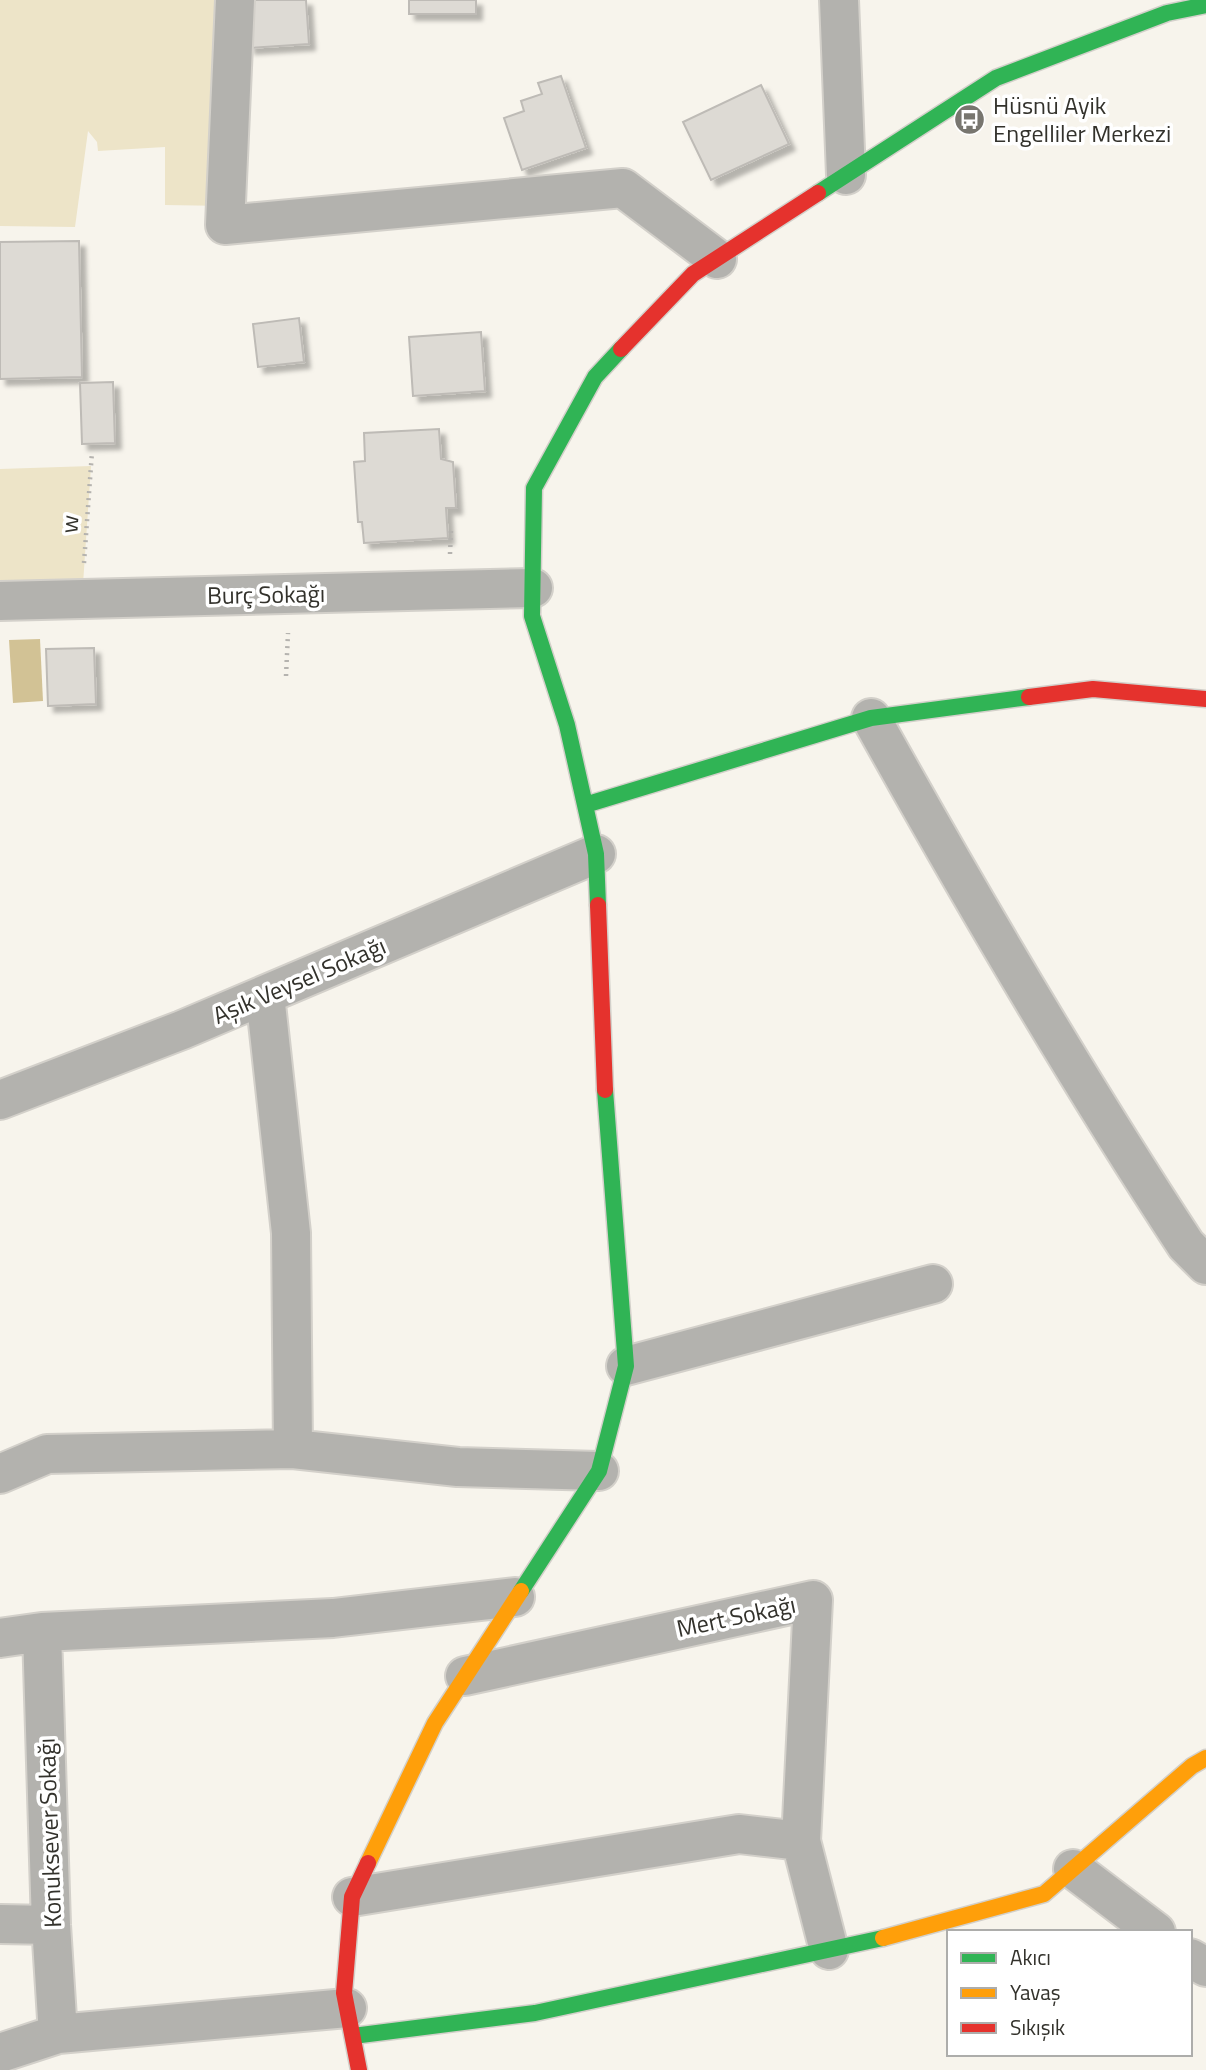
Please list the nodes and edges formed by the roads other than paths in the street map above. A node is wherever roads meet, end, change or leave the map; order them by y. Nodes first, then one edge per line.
1 (235, 0) edge
2 (839, 0) edge
3 (1206, 5) edge
4 (846, 175) junction
5 (717, 259) junction
6 (533, 588) junction
7 (0, 601) edge
8 (1206, 699) edge
9 (871, 718) junction
10 (585, 805) junction
11 (596, 854) junction
12 (265, 995) junction
13 (0, 1100) edge
14 (1206, 1265) edge
15 (933, 1284) dead end
16 (626, 1366) junction
17 (293, 1449) junction
18 (599, 1471) junction
19 (0, 1474) edge
20 (515, 1597) junction
21 (42, 1632) junction
22 (0, 1638) edge
23 (465, 1676) junction
24 (1206, 1758) edge
25 (802, 1841) junction
26 (1073, 1869) junction
27 (352, 1897) junction
28 (0, 1924) edge
29 (51, 1925) junction
30 (1153, 1930) edge
31 (830, 1950) junction
32 (350, 2022) junction
33 (58, 2034) junction
34 (0, 2053) edge
35 (359, 2070) edge

1 - 5 street
2 - 4 street
3 - 4 main road
4 - 5 main road
5 - 6 main road
6 - 7 street, Burç Sokağı
6 - 10 main road
8 - 9 main road
9 - 10 main road
9 - 14 street
10 - 11 main road
11 - 12 street, Aşık Veysel Sokağı
11 - 16 main road
12 - 13 street, Aşık Veysel Sokağı
12 - 17 street
15 - 16 street
16 - 18 main road
17 - 18 street
17 - 19 street
18 - 20 main road
20 - 21 street
20 - 23 main road
21 - 22 street
21 - 29 street, Konuksever Sokağı
23 - 25 street, Mert Sokağı
23 - 27 main road
24 - 26 main road
25 - 27 street
25 - 31 street, Mert Sokağı
26 - 30 street
26 - 31 main road
27 - 32 main road
28 - 29 street
29 - 33 street, Konuksever Sokağı
31 - 32 main road
32 - 33 street
32 - 35 main road
33 - 34 street

